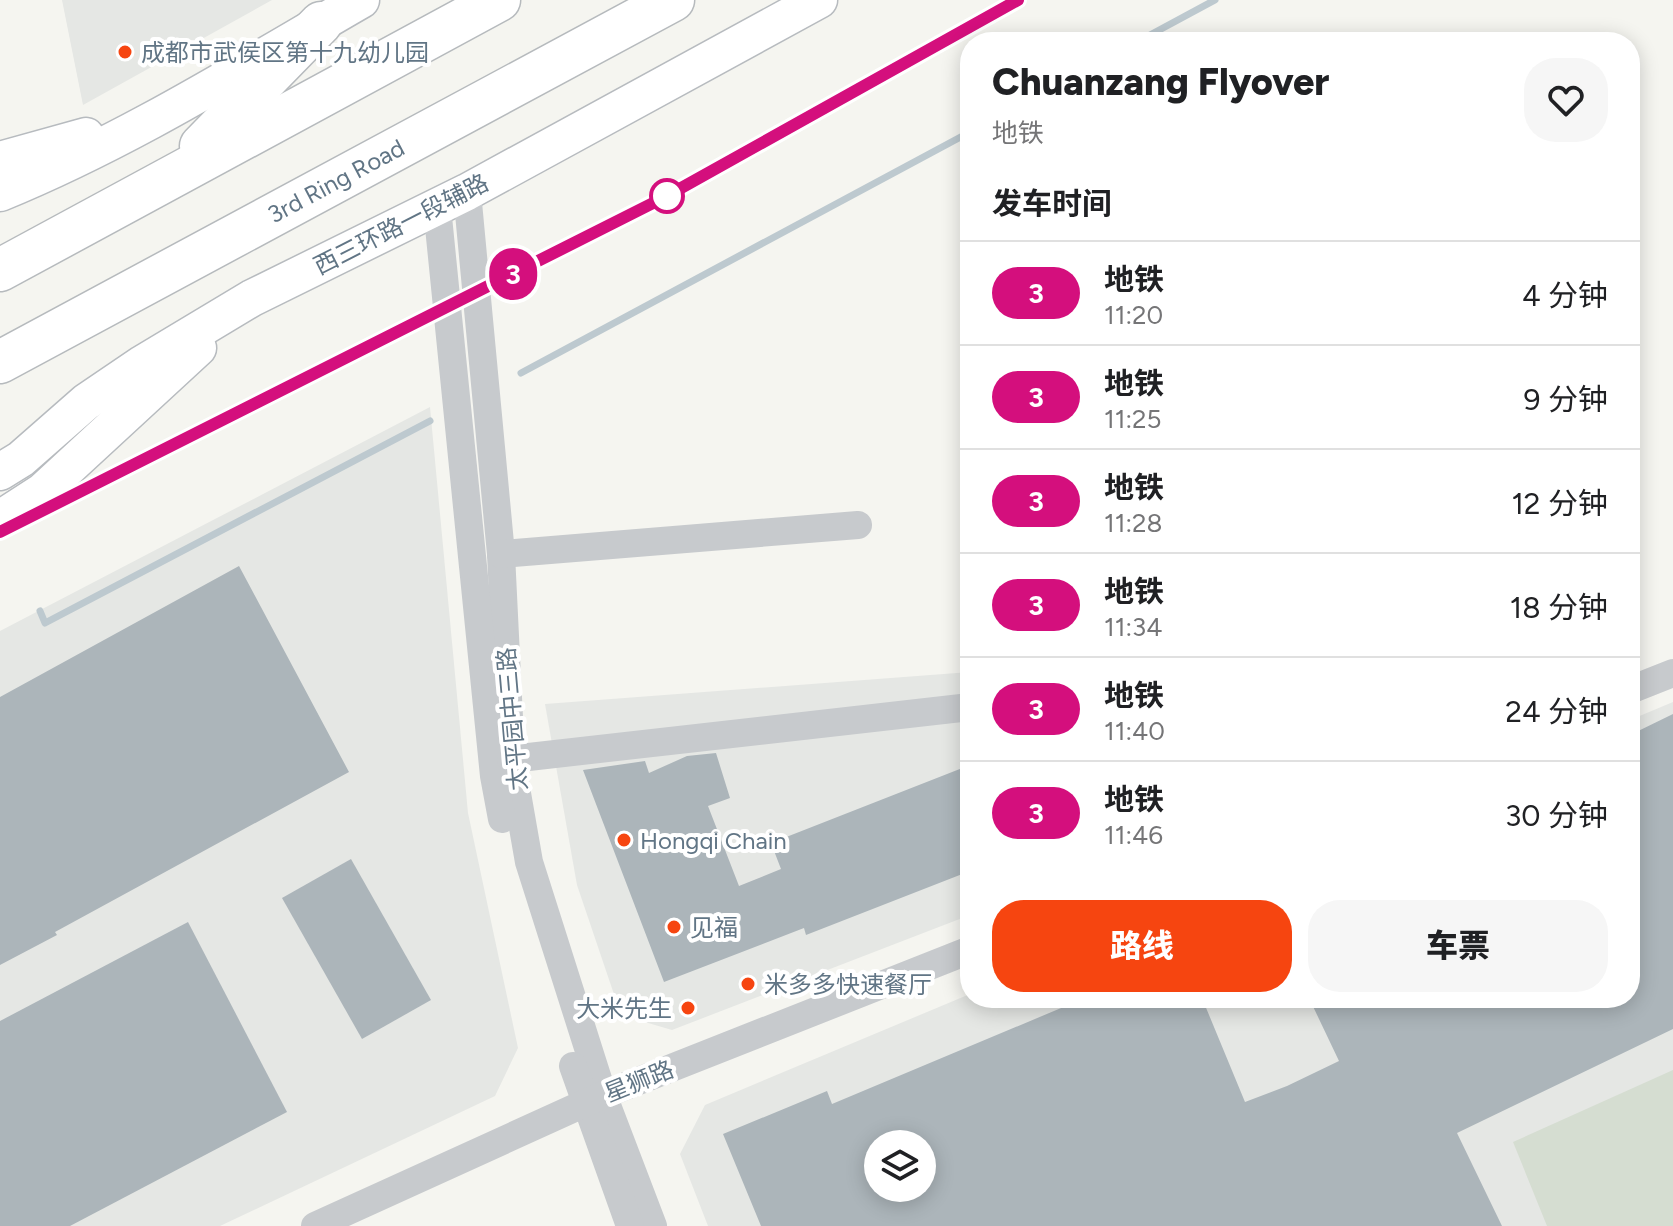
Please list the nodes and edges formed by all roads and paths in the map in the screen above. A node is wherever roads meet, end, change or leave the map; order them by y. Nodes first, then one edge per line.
1 (361, 0) edge
2 (499, 0) edge
3 (673, 0) edge
4 (819, 0) edge
5 (321, 23) junction
6 (165, 114) junction
7 (0, 160) edge
8 (171, 177) junction
9 (0, 193) edge
10 (452, 199) junction
11 (0, 270) edge
12 (252, 298) junction
13 (0, 362) edge
14 (0, 472) edge
15 (0, 519) edge
16 (858, 525) dead end
17 (501, 554) junction
18 (1673, 673) edge
19 (1640, 686) edge
20 (960, 708) edge
21 (511, 759) junction
22 (960, 954) edge
23 (594, 1100) junction
24 (315, 1226) edge
25 (630, 1226) edge
26 (653, 1226) edge

1 - 5 main road
2 - 8 highway
3 - 13 highway, 3rd Ring Road
4 - 10 main road, 西三环路一段辅路
5 - 6 main road
5 - 8 highway
6 - 7 main road
6 - 9 main road
8 - 11 highway
10 - 12 main road, 西三环路一段辅路
10 - 17 street, 太平园中三路
10 - 23 street, 太平园中三路
12 - 14 main road, 西三环路一段辅路
12 - 15 main road
16 - 17 street
17 - 21 street, 太平园中三路
18 - 19 street
20 - 21 street
21 - 23 street, 太平园中三路
22 - 23 street, 星狮路
23 - 24 street, 星狮路
23 - 25 street, 太平园中三路
23 - 26 street, 太平园中三路

